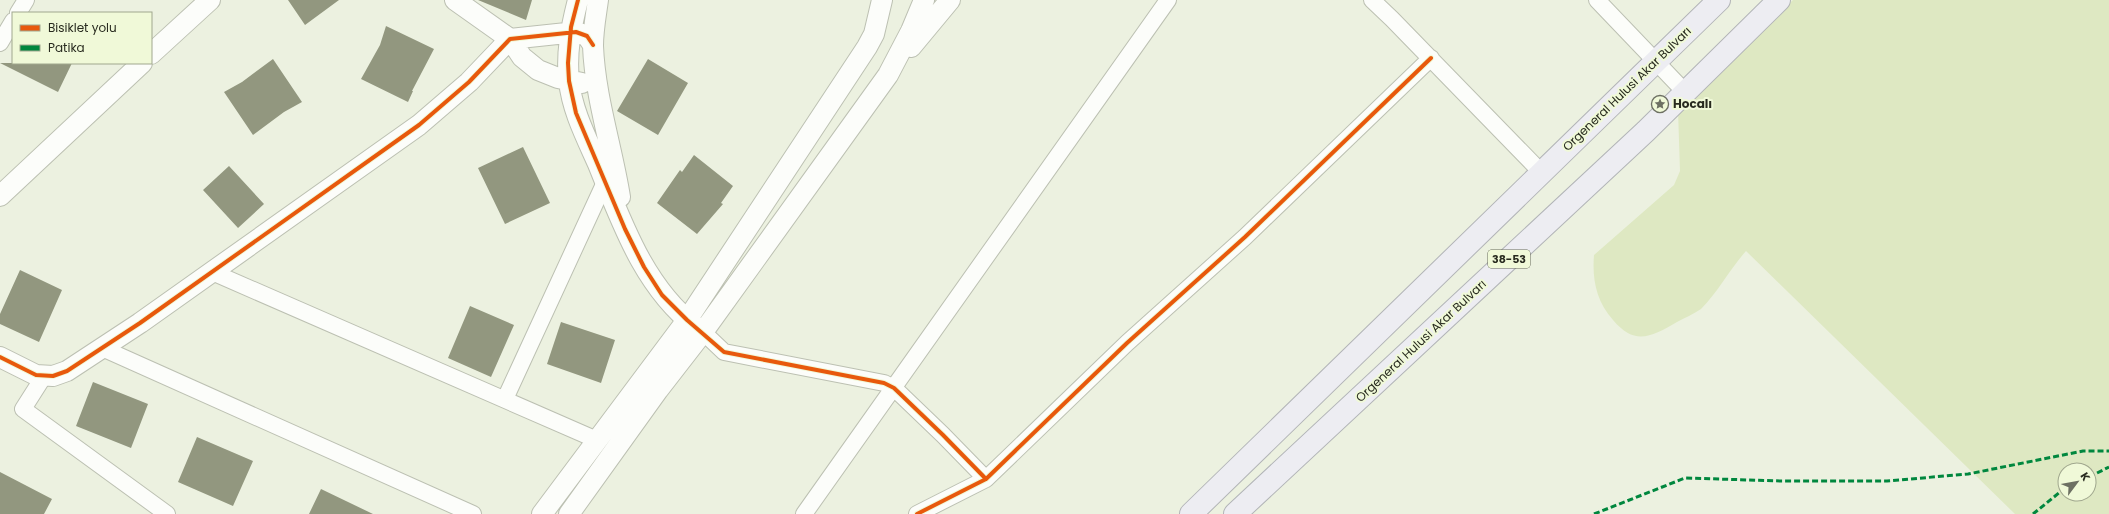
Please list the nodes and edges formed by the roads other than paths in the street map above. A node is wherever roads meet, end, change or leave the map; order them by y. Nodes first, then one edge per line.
1 (26, 0) edge
2 (210, 0) edge
3 (455, 0) edge
4 (578, 0) edge
5 (598, 0) edge
6 (882, 0) edge
7 (924, 0) edge
8 (950, 0) edge
9 (1168, 0) edge
10 (1372, 0) edge
11 (1596, 0) edge
12 (1720, 0) edge
13 (1779, 0) edge
14 (19, 12) edge
15 (12, 24) edge
16 (571, 32) junction
17 (510, 39) junction
18 (0, 44) edge
19 (593, 45) junction
20 (152, 53) edge
21 (1431, 58) junction
22 (1656, 61) junction
23 (141, 64) edge
24 (888, 75) junction
25 (596, 80) junction
26 (569, 81) junction
27 (1685, 92) junction
28 (1542, 172) junction
29 (605, 182) junction
30 (0, 196) edge
31 (624, 229) junction
32 (212, 272) junction
33 (687, 320) junction
34 (703, 332) junction
35 (102, 348) junction
36 (0, 357) edge
37 (44, 376) junction
38 (894, 388) junction
39 (505, 399) junction
40 (597, 440) junction
41 (986, 479) junction
42 (167, 514) edge
43 (473, 514) edge
44 (542, 514) edge
45 (569, 514) edge
46 (804, 514) edge
47 (917, 514) edge
48 (1191, 514) edge
49 (1234, 514) edge

1 - 14 street
2 - 20 street
3 - 17 street
4 - 16 street
5 - 19 street
6 - 33 street
7 - 24 street
8 - 24 street
9 - 38 street
10 - 21 street
11 - 22 street
12 - 22 main road, Orgeneral Hulusi Akar Bulvarı
13 - 27 main road, Orgeneral Hulusi Akar Bulvarı / 38-53
15 - 18 street
16 - 17 street
16 - 19 street
16 - 26 street
17 - 26 street
17 - 32 street
19 - 25 street
21 - 28 street
21 - 41 street
22 - 27 street
22 - 28 main road, Orgeneral Hulusi Akar Bulvarı
23 - 30 street
24 - 34 street
25 - 26 street
25 - 31 street
26 - 29 street
27 - 49 main road, Orgeneral Hulusi Akar Bulvarı / 38-53
28 - 48 main road, Orgeneral Hulusi Akar Bulvarı
29 - 31 street
29 - 39 street
31 - 33 street
32 - 35 street
32 - 39 street
33 - 34 street
33 - 40 street
34 - 38 street
34 - 45 street
35 - 37 street
35 - 43 street
36 - 37 street
37 - 42 street
38 - 41 street
38 - 46 street
39 - 40 street
40 - 44 street
41 - 47 street

